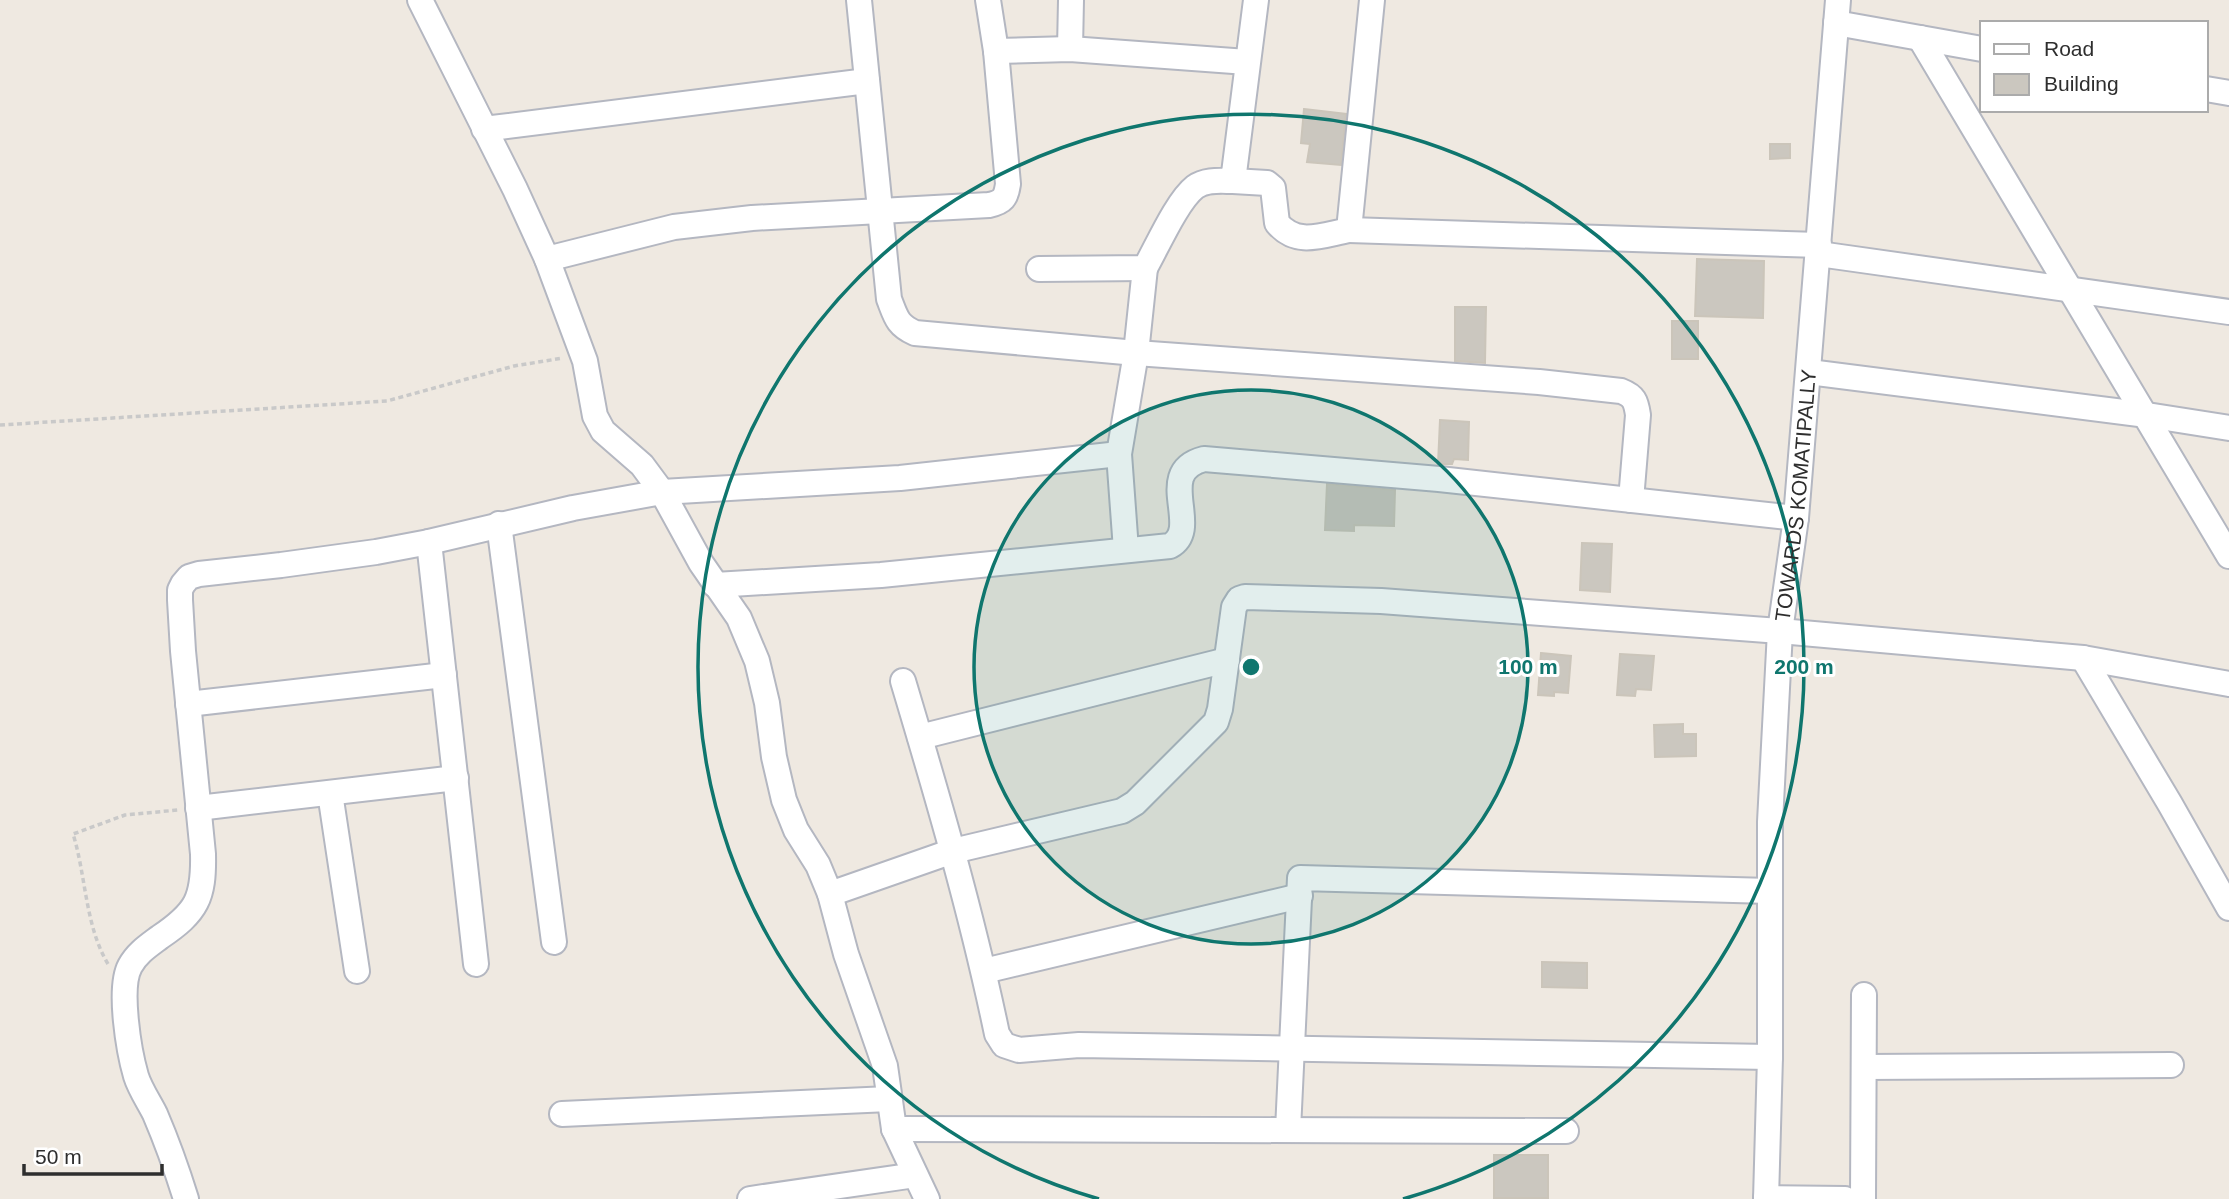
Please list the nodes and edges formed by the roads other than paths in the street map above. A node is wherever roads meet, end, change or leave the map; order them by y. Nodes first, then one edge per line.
1 (421, 0) edge
2 (859, 0) edge
3 (988, 0) edge
4 (1071, 0) edge
5 (1256, 0) edge
6 (1371, 0) edge
7 (1837, 12) edge
8 (1920, 38) junction
9 (1070, 49) junction
10 (1980, 49) edge
11 (996, 51) junction
12 (1247, 62) junction
13 (867, 81) junction
14 (2208, 89) edge
15 (2229, 93) edge
16 (484, 129) junction
17 (1234, 181) junction
18 (882, 211) junction
19 (1349, 230) junction
20 (1819, 250) junction
21 (547, 259) junction
22 (1039, 268) dead end
23 (1145, 268) junction
24 (2071, 290) junction
25 (2229, 312) edge
26 (1136, 353) junction
27 (1809, 372) junction
28 (2147, 415) junction
29 (2229, 428) edge
30 (1119, 454) junction
31 (662, 492) junction
32 (1631, 500) junction
33 (1796, 518) junction
34 (499, 524) junction
35 (429, 542) junction
36 (1126, 550) junction
37 (2229, 556) edge
38 (715, 585) junction
39 (1780, 631) junction
40 (2083, 659) junction
41 (1227, 660) junction
42 (444, 675) junction
43 (903, 681) dead end
44 (2229, 684) edge
45 (188, 704) junction
46 (920, 737) junction
47 (456, 778) junction
48 (330, 793) junction
49 (198, 808) junction
50 (953, 851) junction
51 (1770, 891) junction
52 (830, 894) junction
53 (1300, 896) junction
54 (2229, 908) edge
55 (554, 942) dead end
56 (477, 964) dead end
57 (357, 971) dead end
58 (984, 971) junction
59 (1864, 995) dead end
60 (1291, 1050) junction
61 (1770, 1057) junction
62 (2171, 1065) dead end
63 (1864, 1067) junction
64 (888, 1099) junction
65 (562, 1114) dead end
66 (894, 1129) junction
67 (1288, 1130) junction
68 (1566, 1130) dead end
69 (915, 1175) junction
70 (1766, 1198) edge
71 (186, 1199) edge
72 (750, 1199) edge
73 (927, 1199) edge
74 (1845, 1199) edge
75 (1863, 1199) edge

1 - 16 street
2 - 13 street
3 - 11 street
4 - 9 street
5 - 12 street
6 - 19 street
7 - 8 street
7 - 20 street, TOWARDS KOMATIPALLY
8 - 10 street
8 - 24 street
9 - 11 street
9 - 12 street
11 - 18 street
12 - 17 street
13 - 16 street
13 - 18 street
14 - 15 street
16 - 21 street
17 - 19 street
17 - 23 street
18 - 21 street
18 - 26 street
19 - 20 street
20 - 24 street
20 - 27 street, TOWARDS KOMATIPALLY
21 - 31 street
22 - 23 street
23 - 26 street
24 - 25 street
24 - 28 street
26 - 30 street
26 - 32 street
27 - 28 street
27 - 33 street, TOWARDS KOMATIPALLY
28 - 29 street
28 - 37 street
30 - 31 street
30 - 36 street
31 - 34 street
31 - 38 street
32 - 33 street
32 - 36 street
33 - 39 street, TOWARDS KOMATIPALLY
34 - 35 street
34 - 55 street
35 - 42 street
35 - 45 street
36 - 38 street
38 - 52 street
39 - 40 street
39 - 41 street
39 - 51 street, TOWARDS KOMATIPALLY
40 - 44 street
40 - 54 street
41 - 46 street
41 - 50 street
42 - 45 street
42 - 47 street
43 - 46 street
45 - 49 street
46 - 50 street
47 - 48 street
47 - 56 street
48 - 49 street
48 - 57 street
49 - 71 street
50 - 52 street
50 - 58 street
51 - 53 street
51 - 61 street, TOWARDS KOMATIPALLY
52 - 64 street
53 - 58 street
53 - 60 street
58 - 60 street
59 - 63 street
60 - 61 street
60 - 67 street
61 - 70 street, TOWARDS KOMATIPALLY
62 - 63 street
63 - 75 street
64 - 65 street
64 - 66 street
66 - 67 street
66 - 69 street
67 - 68 street
69 - 72 street
69 - 73 street
70 - 74 street

